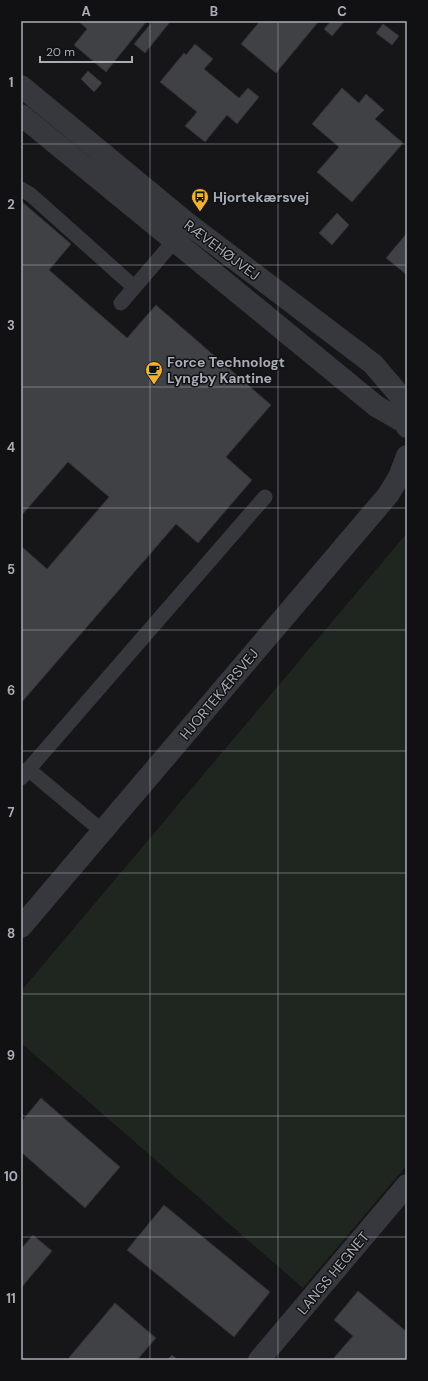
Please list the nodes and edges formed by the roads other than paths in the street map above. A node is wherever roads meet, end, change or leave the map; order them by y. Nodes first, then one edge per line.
1 (21, 86) edge
2 (21, 115) edge
3 (21, 188) edge
4 (174, 241) junction
5 (134, 287) junction
6 (121, 303) dead end
7 (407, 424) edge
8 (407, 427) edge
9 (407, 456) edge
10 (265, 497) dead end
11 (25, 774) edge
12 (102, 831) junction
13 (21, 927) edge
14 (407, 1185) edge
15 (259, 1360) edge

1 - 7 street, RÆVEHØJVEJ
2 - 4 street, RÆVEHØJVEJ
3 - 5 lane
4 - 5 lane
4 - 7 street, RÆVEHØJVEJ
5 - 6 lane
7 - 8 street, RÆVEHØJVEJ
9 - 12 street, HJORTEKÆRSVEJ
10 - 11 lane
11 - 12 lane
12 - 13 street, HJORTEKÆRSVEJ
14 - 15 street, LANGS HEGNET

